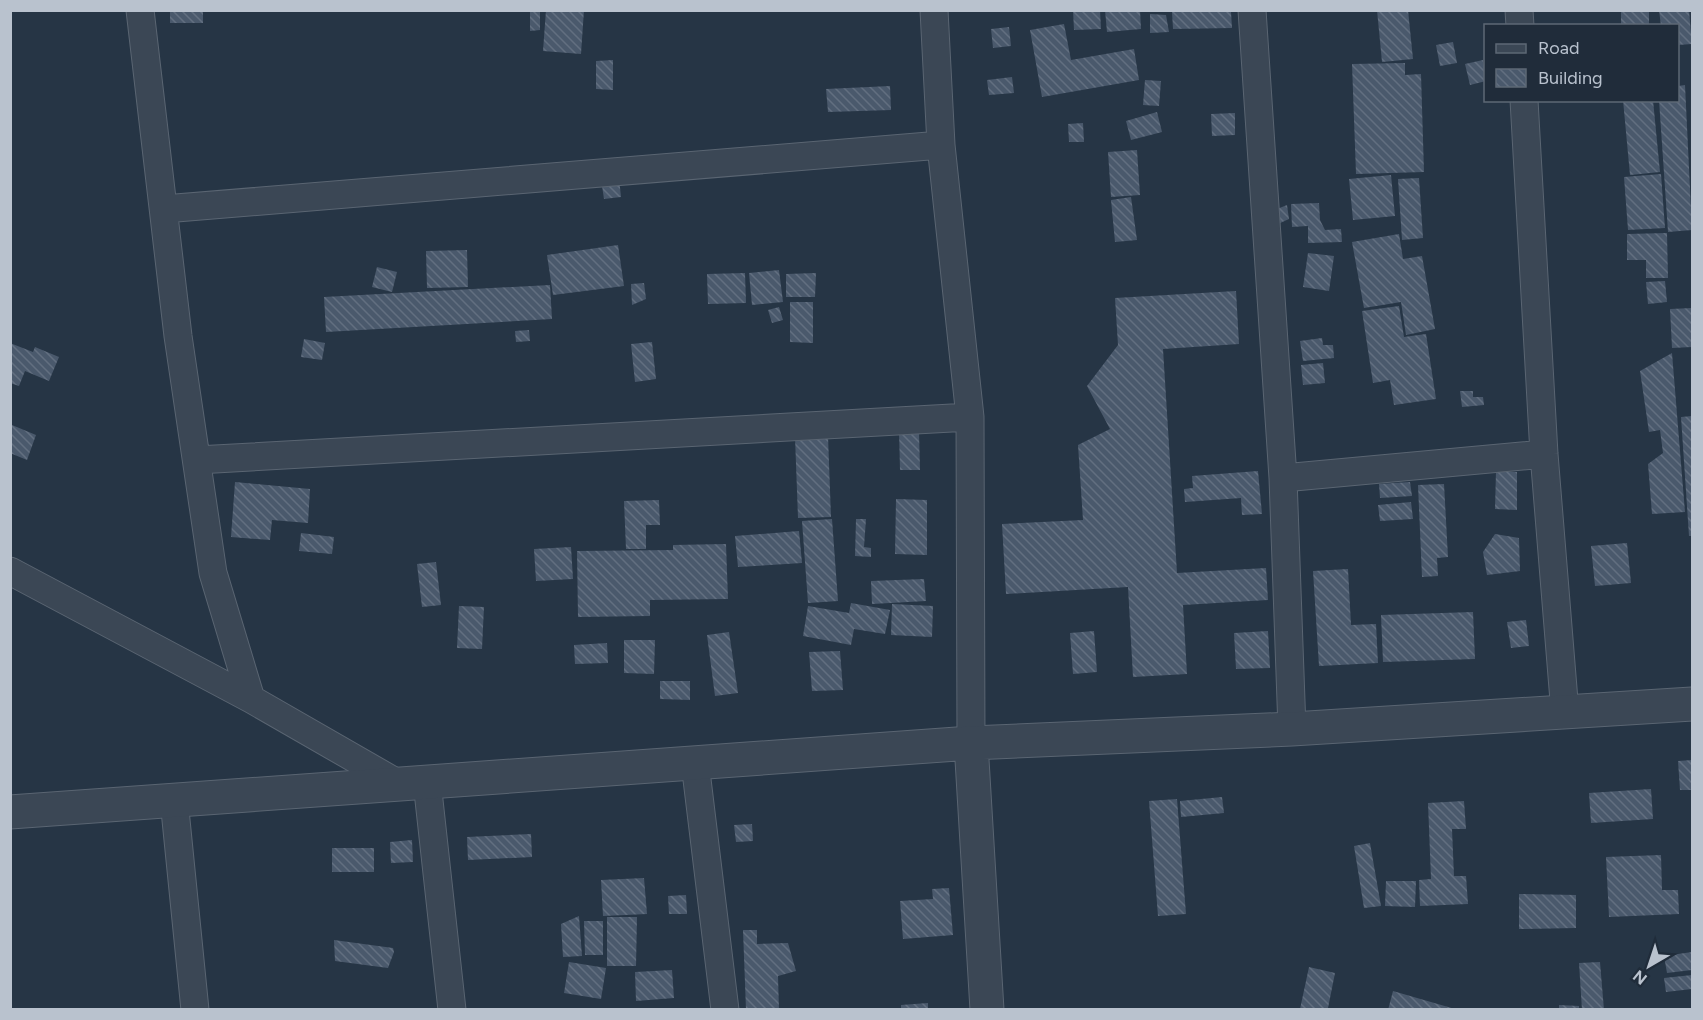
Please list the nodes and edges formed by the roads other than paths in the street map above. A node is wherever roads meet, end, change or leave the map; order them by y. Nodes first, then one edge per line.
1 (140, 10) edge
2 (934, 10) edge
3 (1252, 10) edge
4 (1524, 102) edge
5 (941, 145) junction
6 (164, 209) junction
7 (970, 417) junction
8 (1544, 454) junction
9 (197, 460) junction
10 (1283, 478) junction
11 (10, 571) edge
12 (251, 699) junction
13 (1692, 704) edge
14 (1565, 713) junction
15 (1292, 729) junction
16 (971, 743) junction
17 (696, 763) junction
18 (413, 783) junction
19 (174, 800) junction
20 (10, 812) edge
21 (195, 1010) edge
22 (452, 1010) edge
23 (725, 1010) edge
24 (987, 1010) edge

1 - 6 street
2 - 5 street
3 - 10 street
4 - 8 street
5 - 6 street
5 - 7 street
6 - 9 street
7 - 9 street
7 - 16 street
8 - 10 street
8 - 14 street
9 - 12 street
10 - 15 street
11 - 12 street
12 - 18 street
13 - 14 street
14 - 15 street
15 - 16 street
16 - 17 street
16 - 24 street
17 - 18 street
17 - 23 street
18 - 19 street
18 - 22 street
19 - 20 street
19 - 21 street

